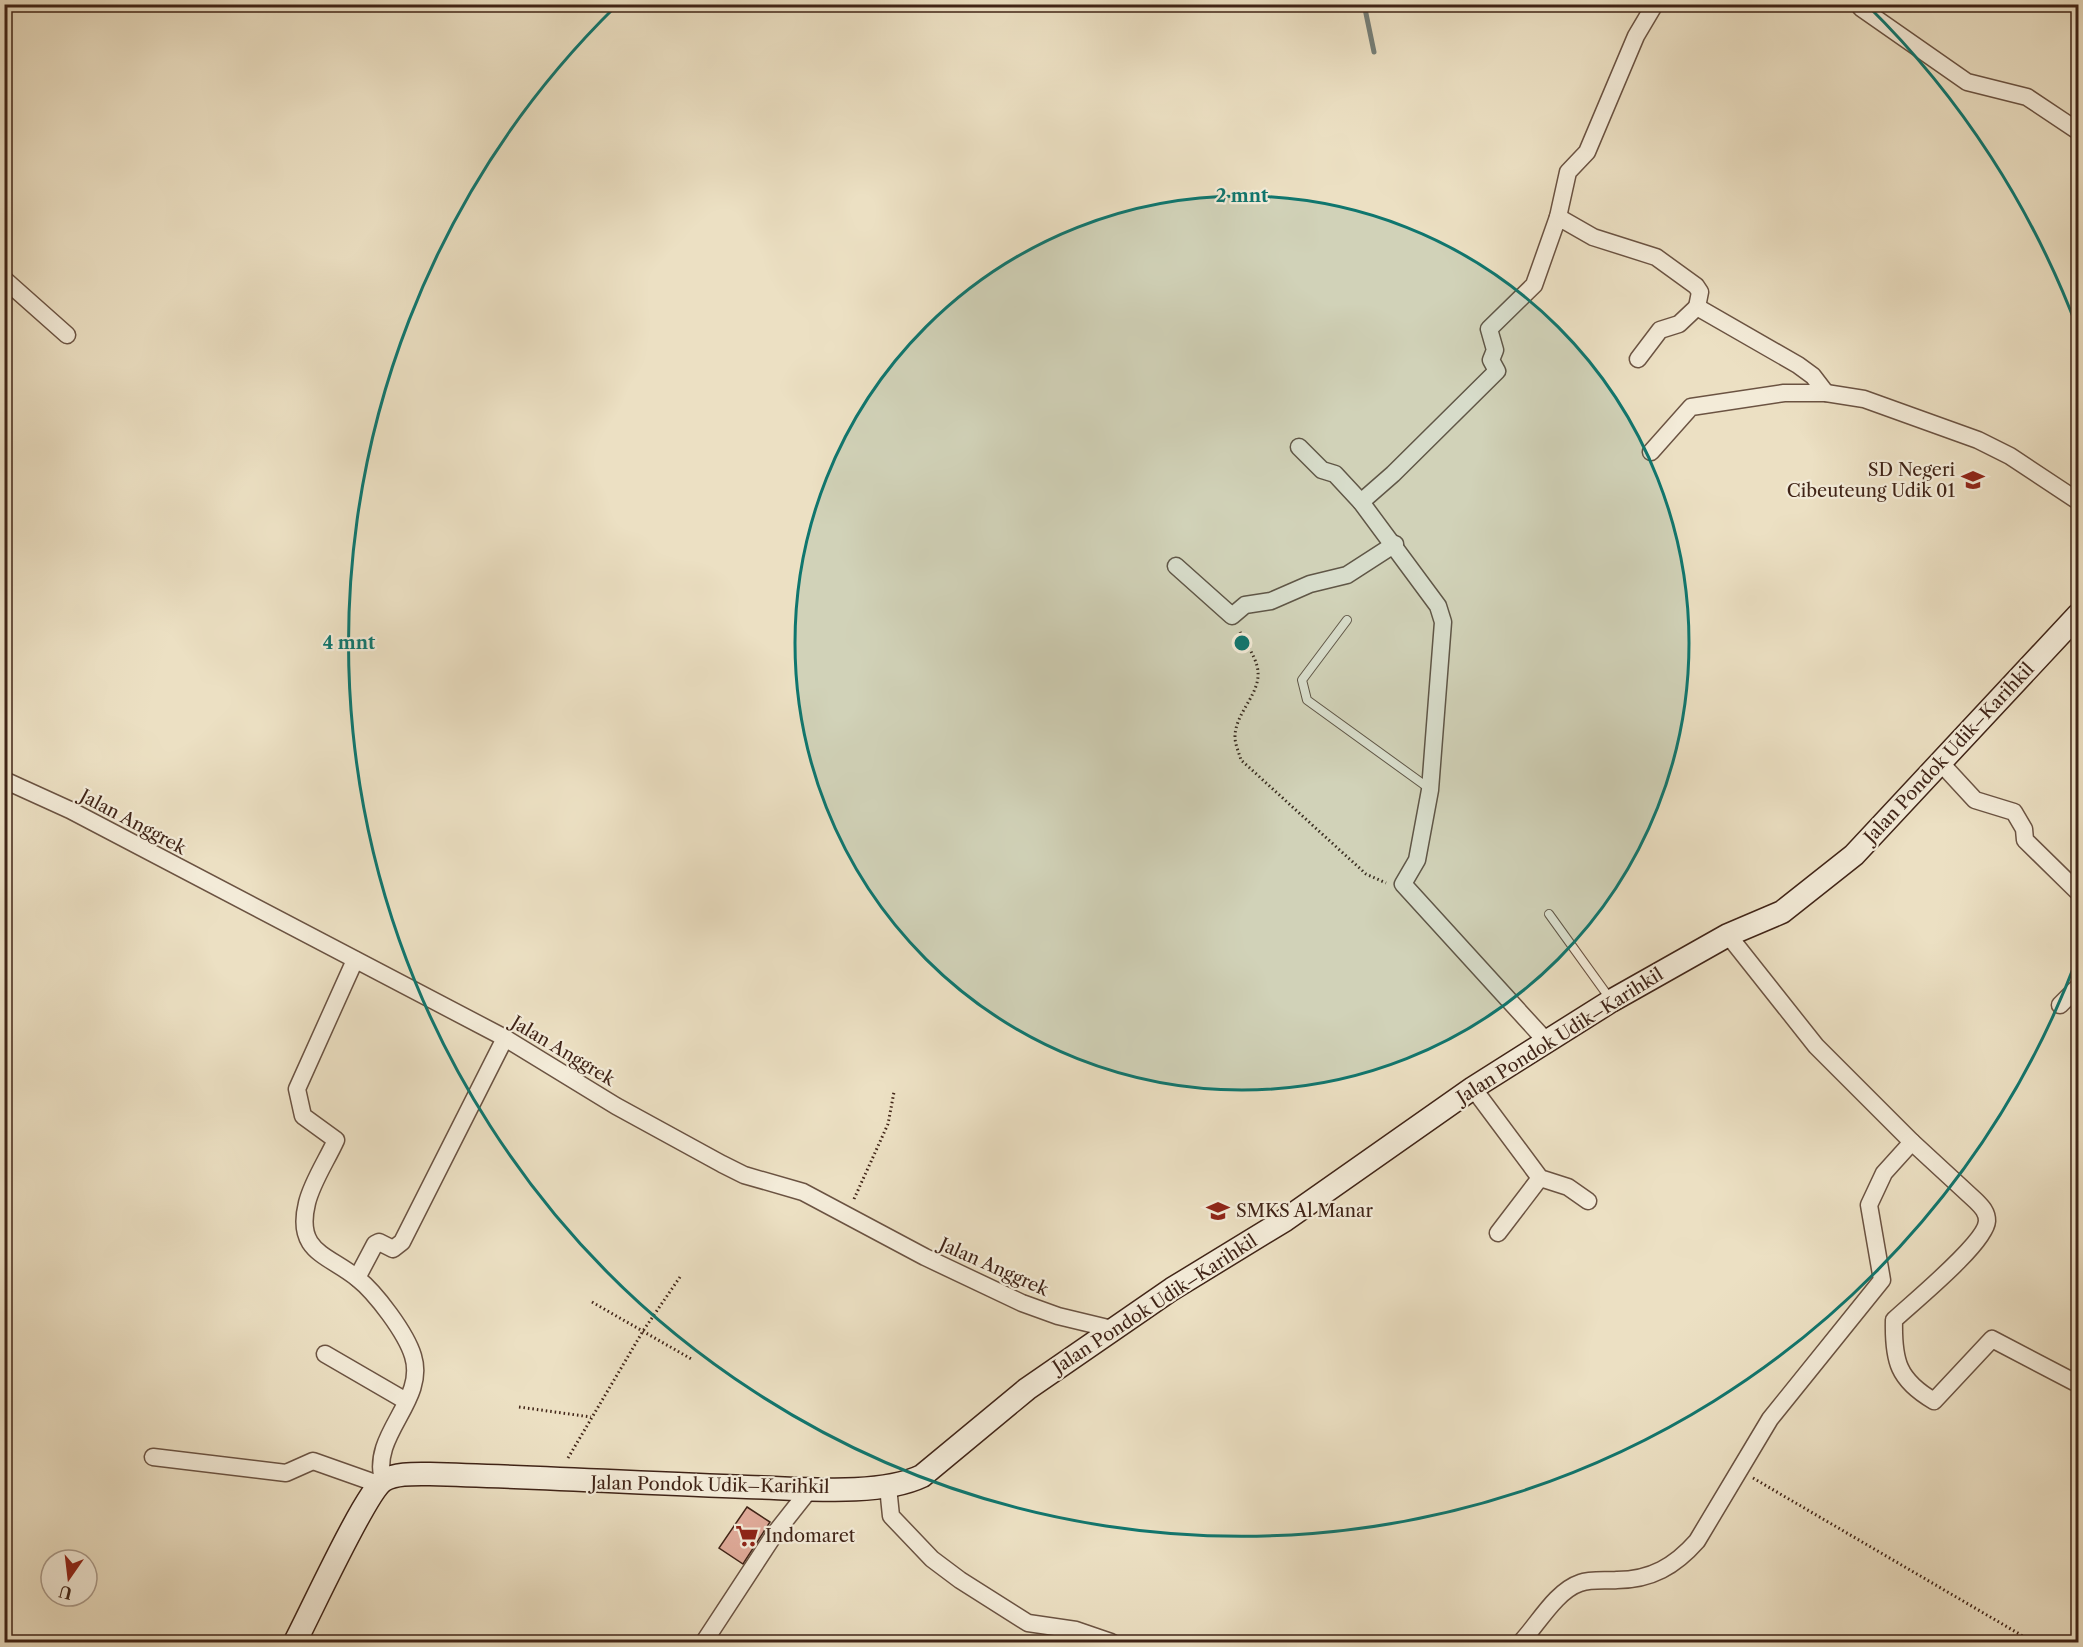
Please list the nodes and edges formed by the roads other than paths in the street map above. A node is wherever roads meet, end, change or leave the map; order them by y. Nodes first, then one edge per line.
1 (1655, 4) edge
2 (1861, 8) dead end
3 (2079, 132) edge
4 (1558, 217) junction
5 (4, 279) edge
6 (1697, 307) junction
7 (67, 335) dead end
8 (1638, 359) dead end
9 (1826, 393) junction
10 (1299, 447) dead end
11 (1652, 452) dead end
12 (2079, 501) edge
13 (1361, 502) junction
14 (1395, 544) junction
15 (1176, 566) dead end
16 (2079, 615) edge
17 (1347, 620) dead end
18 (1939, 761) junction
19 (4, 780) edge
20 (1430, 790) junction
21 (2079, 892) edge
22 (1549, 914) dead end
23 (1728, 935) junction
24 (355, 960) junction
25 (2079, 987) edge
26 (1611, 1000) junction
27 (2060, 1005) dead end
28 (505, 1038) junction
29 (1547, 1042) junction
30 (1473, 1088) junction
31 (1912, 1142) junction
32 (1540, 1178) junction
33 (1588, 1202) dead end
34 (1498, 1233) dead end
35 (357, 1278) junction
36 (1112, 1329) junction
37 (325, 1354) dead end
38 (2079, 1384) edge
39 (406, 1401) junction
40 (153, 1457) dead end
41 (381, 1483) junction
42 (888, 1487) junction
43 (810, 1488) junction
44 (295, 1642) edge
45 (704, 1642) edge
46 (1111, 1642) edge
47 (1521, 1642) edge

1 - 4 street
2 - 3 street
4 - 6 street
4 - 13 street
5 - 7 street
6 - 8 street
6 - 9 street
9 - 11 street
9 - 12 street
10 - 13 street
13 - 14 street
14 - 15 street
14 - 20 street
16 - 18 street, Jalan Pondok Udik–Karihkil
17 - 20 lane
18 - 21 street
18 - 23 street, Jalan Pondok Udik–Karihkil
19 - 24 street, Jalan Anggrek
20 - 29 street
22 - 26 lane
23 - 26 street, Jalan Pondok Udik–Karihkil
23 - 31 street
24 - 28 street, Jalan Anggrek
24 - 35 street
25 - 27 street
26 - 29 street, Jalan Pondok Udik–Karihkil
28 - 35 street
28 - 36 street, Jalan Anggrek
29 - 30 street, Jalan Pondok Udik–Karihkil
30 - 32 street
30 - 36 street, Jalan Pondok Udik–Karihkil
31 - 38 street
31 - 47 street
32 - 33 street
32 - 34 street
35 - 39 street
36 - 42 street, Jalan Pondok Udik–Karihkil
37 - 39 street
39 - 41 street
40 - 41 street
41 - 43 street, Jalan Pondok Udik–Karihkil
41 - 44 street
42 - 43 street, Jalan Pondok Udik–Karihkil
42 - 46 street
43 - 45 street

